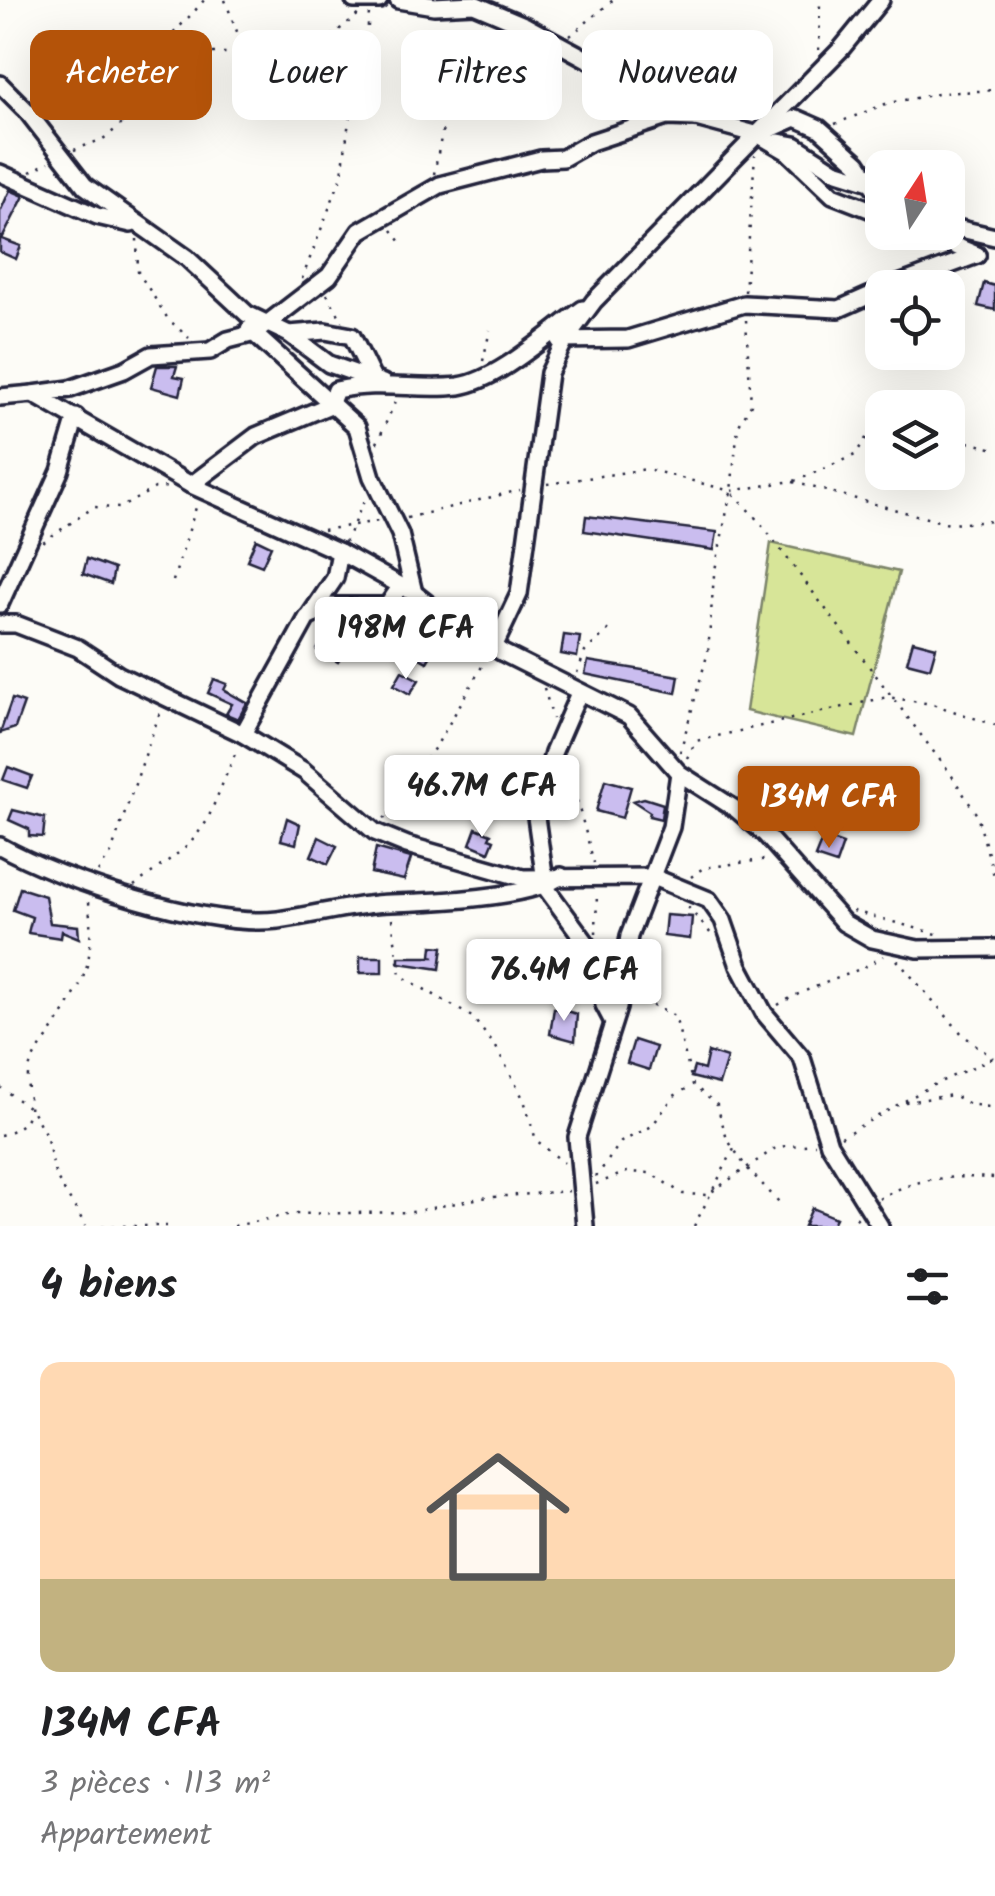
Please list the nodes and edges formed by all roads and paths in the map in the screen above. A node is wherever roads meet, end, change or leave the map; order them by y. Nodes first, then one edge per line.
1 (204, 0) edge
2 (225, 0) edge
3 (354, 0) edge
4 (379, 0) edge
5 (398, 0) edge
6 (613, 0) edge
7 (820, 0) edge
8 (881, 0) edge
9 (526, 26) junction
10 (177, 30) edge
11 (237, 30) edge
12 (339, 30) edge
13 (367, 30) edge
14 (534, 30) edge
15 (562, 42) edge
16 (814, 76) junction
17 (0, 84) edge
18 (995, 90) edge
19 (120, 120) edge
20 (349, 120) edge
21 (658, 120) edge
22 (703, 120) edge
23 (819, 128) junction
24 (761, 136) junction
25 (59, 156) junction
26 (4, 174) edge
27 (865, 174) edge
28 (865, 180) edge
29 (425, 194) junction
30 (865, 207) edge
31 (379, 220) junction
32 (136, 224) junction
33 (965, 230) edge
34 (995, 237) edge
35 (404, 246) dead end
36 (965, 249) edge
37 (935, 270) edge
38 (329, 276) junction
39 (295, 290) dead end
40 (865, 298) edge
41 (594, 301) junction
42 (744, 304) junction
43 (262, 329) junction
44 (490, 330) dead end
45 (289, 334) junction
46 (352, 336) junction
47 (565, 340) junction
48 (522, 351) junction
49 (199, 352) junction
50 (474, 380) junction
51 (378, 381) junction
52 (33, 394) junction
53 (0, 397) edge
54 (330, 405) junction
55 (76, 416) junction
56 (865, 440) edge
57 (965, 441) edge
58 (995, 449) edge
59 (197, 487) junction
60 (731, 491) junction
61 (995, 521) edge
62 (24, 552) junction
63 (340, 552) junction
64 (174, 581) dead end
65 (408, 590) junction
66 (0, 604) edge
67 (307, 618) junction
68 (0, 624) edge
69 (610, 628) dead end
70 (494, 647) junction
71 (540, 672) junction
72 (575, 691) junction
73 (888, 697) junction
74 (164, 698) junction
75 (995, 728) edge
76 (243, 734) junction
77 (559, 739) junction
78 (679, 773) junction
79 (375, 832) junction
80 (0, 846) edge
81 (789, 860) junction
82 (597, 876) junction
83 (995, 878) edge
84 (551, 880) junction
85 (666, 882) junction
86 (88, 888) junction
87 (125, 893) junction
88 (389, 903) junction
89 (832, 906) junction
90 (952, 937) dead end
91 (716, 939) dead end
92 (995, 948) edge
93 (593, 952) junction
94 (623, 973) junction
95 (764, 1014) junction
96 (613, 1022) junction
97 (994, 1058) edge
98 (692, 1085) junction
99 (0, 1087) edge
100 (904, 1102) junction
101 (995, 1108) edge
102 (32, 1110) junction
103 (0, 1135) edge
104 (829, 1144) junction
105 (734, 1149) junction
106 (746, 1167) junction
107 (579, 1172) junction
108 (995, 1178) edge
109 (707, 1195) junction
110 (580, 1198) junction
111 (779, 1202) dead end
112 (870, 1205) junction
113 (86, 1226) edge
114 (102, 1226) edge
115 (167, 1226) edge
116 (234, 1226) edge
117 (568, 1226) edge
118 (584, 1226) edge
119 (694, 1226) edge
120 (848, 1226) edge
121 (880, 1226) edge

1 - 10 path
2 - 11 path
3 - 4 street
5 - 9 street
6 - 15 path
7 - 16 path
8 - 16 street
9 - 14 street
9 - 29 path
12 - 13 path
16 - 24 street
17 - 25 street
18 - 23 path
19 - 25 path
20 - 39 path
21 - 29 street
22 - 24 street
23 - 24 street
23 - 27 street
24 - 28 street
24 - 30 street
24 - 41 street
24 - 42 path
25 - 26 path
25 - 32 street
26 - 32 street
29 - 31 street
31 - 35 path
31 - 38 street
32 - 43 street
32 - 49 path
33 - 34 street
36 - 37 street
38 - 43 street
38 - 46 path
40 - 42 street
41 - 47 street
41 - 48 street
42 - 47 street
42 - 60 path
43 - 45 street
43 - 49 street
43 - 54 street
44 - 50 path
45 - 46 street
45 - 51 street
46 - 51 street
47 - 48 street
47 - 70 street
48 - 50 street
49 - 52 street
50 - 51 street
51 - 54 street
52 - 53 street
52 - 55 street
54 - 59 street
54 - 65 street
55 - 59 street
55 - 62 street
56 - 61 path
57 - 58 path
59 - 62 path
59 - 63 street
59 - 64 path
60 - 73 path
60 - 78 path
62 - 66 street
63 - 65 street
63 - 67 street
65 - 67 street
65 - 70 street
67 - 76 street
68 - 74 street
69 - 72 path
70 - 71 street
70 - 79 path
71 - 72 street
71 - 77 path
72 - 77 street
72 - 78 street
73 - 75 path
73 - 78 path
73 - 83 path
74 - 76 street
74 - 86 path
76 - 79 street
76 - 87 path
77 - 82 path
77 - 84 street
78 - 81 street
78 - 85 street
79 - 84 street
80 - 86 street
81 - 85 path
81 - 89 street
82 - 84 street
82 - 85 street
82 - 93 path
84 - 88 street
84 - 93 street
85 - 91 path
85 - 94 street
85 - 95 street
86 - 87 street
86 - 102 path
87 - 88 street
88 - 107 path
89 - 90 path
89 - 92 street
93 - 96 street
94 - 96 street
94 - 98 path
95 - 97 path
95 - 104 street
96 - 107 street
97 - 100 path
98 - 105 path
98 - 109 path
99 - 102 path
100 - 101 path
100 - 104 path
102 - 103 path
102 - 113 path
104 - 106 path
104 - 112 street
105 - 106 path
105 - 109 path
106 - 109 path
106 - 111 path
107 - 110 street
108 - 112 path
109 - 119 path
110 - 116 path
110 - 117 street
110 - 118 street
112 - 120 path
112 - 121 street
114 - 115 path

